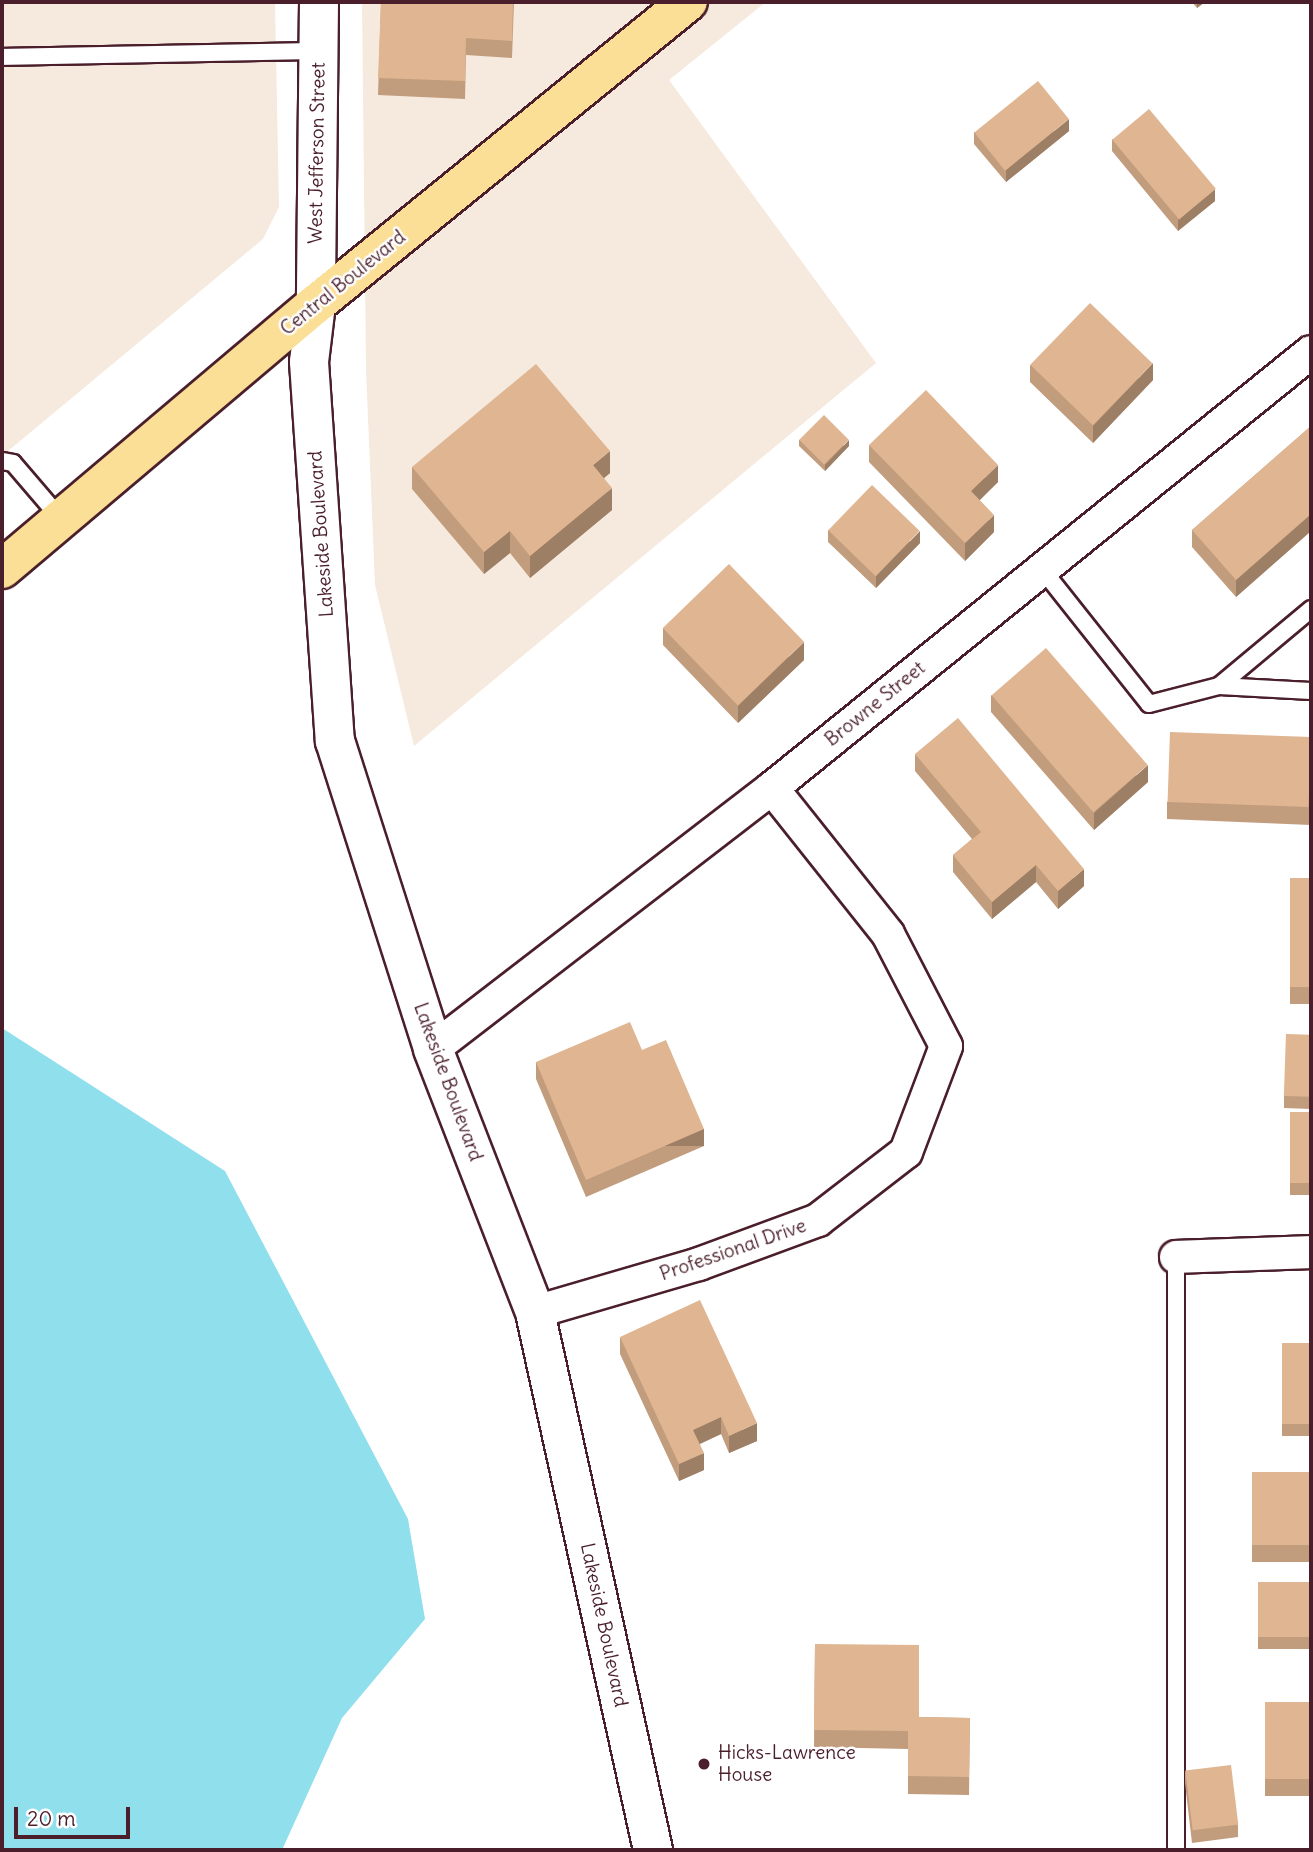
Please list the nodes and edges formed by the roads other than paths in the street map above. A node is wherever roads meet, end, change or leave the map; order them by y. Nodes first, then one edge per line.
1 (319, 2) edge
2 (678, 5) edge
3 (318, 51) junction
4 (3, 61) edge
5 (316, 304) junction
6 (1311, 352) edge
7 (2, 461) edge
8 (61, 519) junction
9 (2, 569) edge
10 (1042, 569) junction
11 (1311, 609) edge
12 (1219, 686) junction
13 (1311, 691) edge
14 (772, 788) junction
15 (433, 1049) junction
16 (1311, 1252) edge
17 (1176, 1257) joint
18 (535, 1312) junction
19 (653, 1850) edge
20 (1176, 1850) edge

1 - 3 street, West Jefferson Street
2 - 5 main road, Central Boulevard
3 - 4 lane
3 - 5 street, West Jefferson Street
5 - 8 main road, Central Boulevard
5 - 15 street, Lakeside Boulevard
6 - 10 street, Browne Street
7 - 8 lane
8 - 9 main road, Central Boulevard
10 - 12 lane
10 - 14 street, Browne Street
11 - 12 lane
12 - 13 lane
14 - 15 street, Browne Street
14 - 18 street, Professional Drive
15 - 18 street, Lakeside Boulevard
16 - 17 street
17 - 20 lane
18 - 19 street, Lakeside Boulevard

